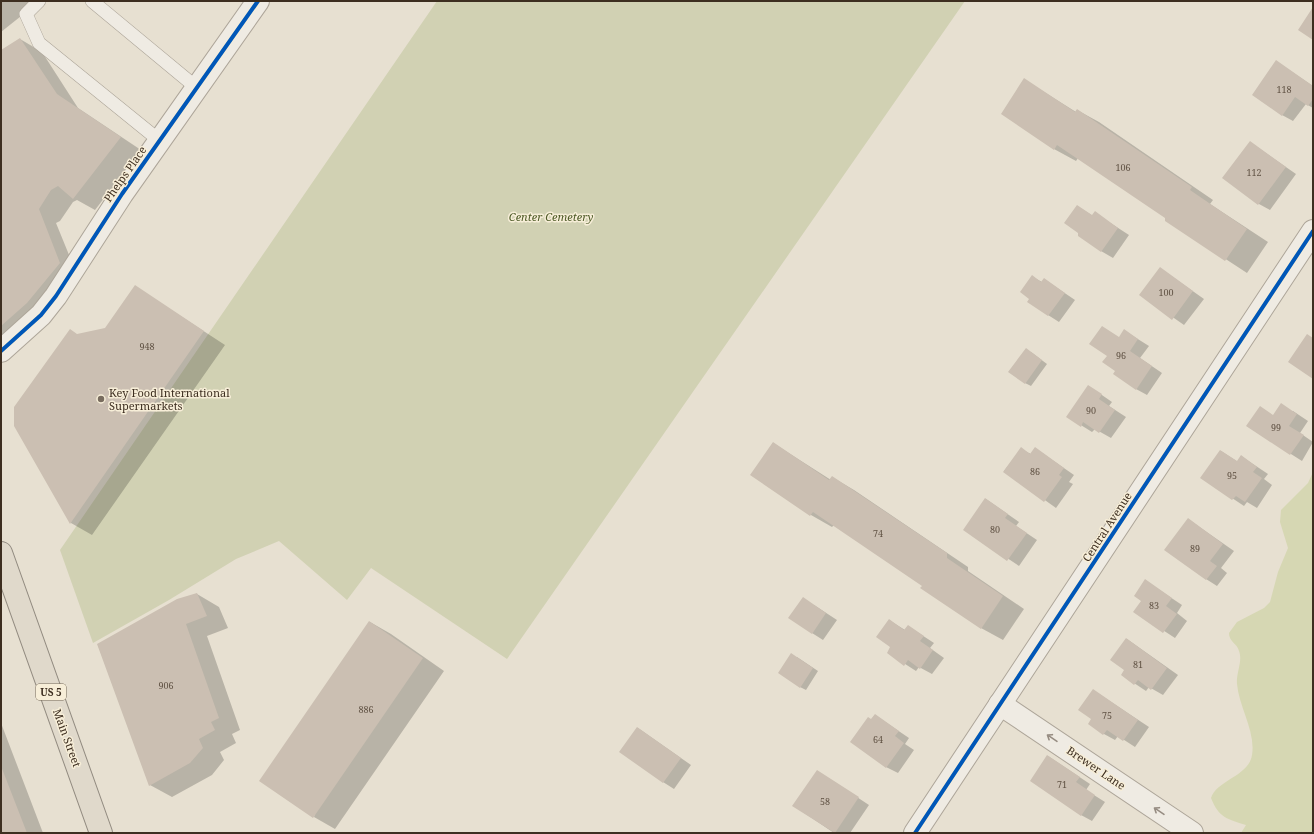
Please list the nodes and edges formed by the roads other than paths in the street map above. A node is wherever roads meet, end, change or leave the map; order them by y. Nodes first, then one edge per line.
1 (39, 1) edge
2 (92, 1) edge
3 (258, 1) edge
4 (197, 88) junction
5 (160, 141) junction
6 (1313, 231) edge
7 (1, 351) edge
8 (1, 553) edge
9 (1000, 704) junction
10 (101, 833) edge
11 (915, 833) edge
12 (1192, 833) edge

1 - 5 lane
2 - 4 lane
3 - 4 street, Phelps Place
4 - 5 street, Phelps Place
5 - 7 street, Phelps Place
6 - 9 street, Central Avenue
8 - 10 highway, Main Street / US 5
9 - 11 street, Central Avenue
12 -> 9 street, Brewer Lane

